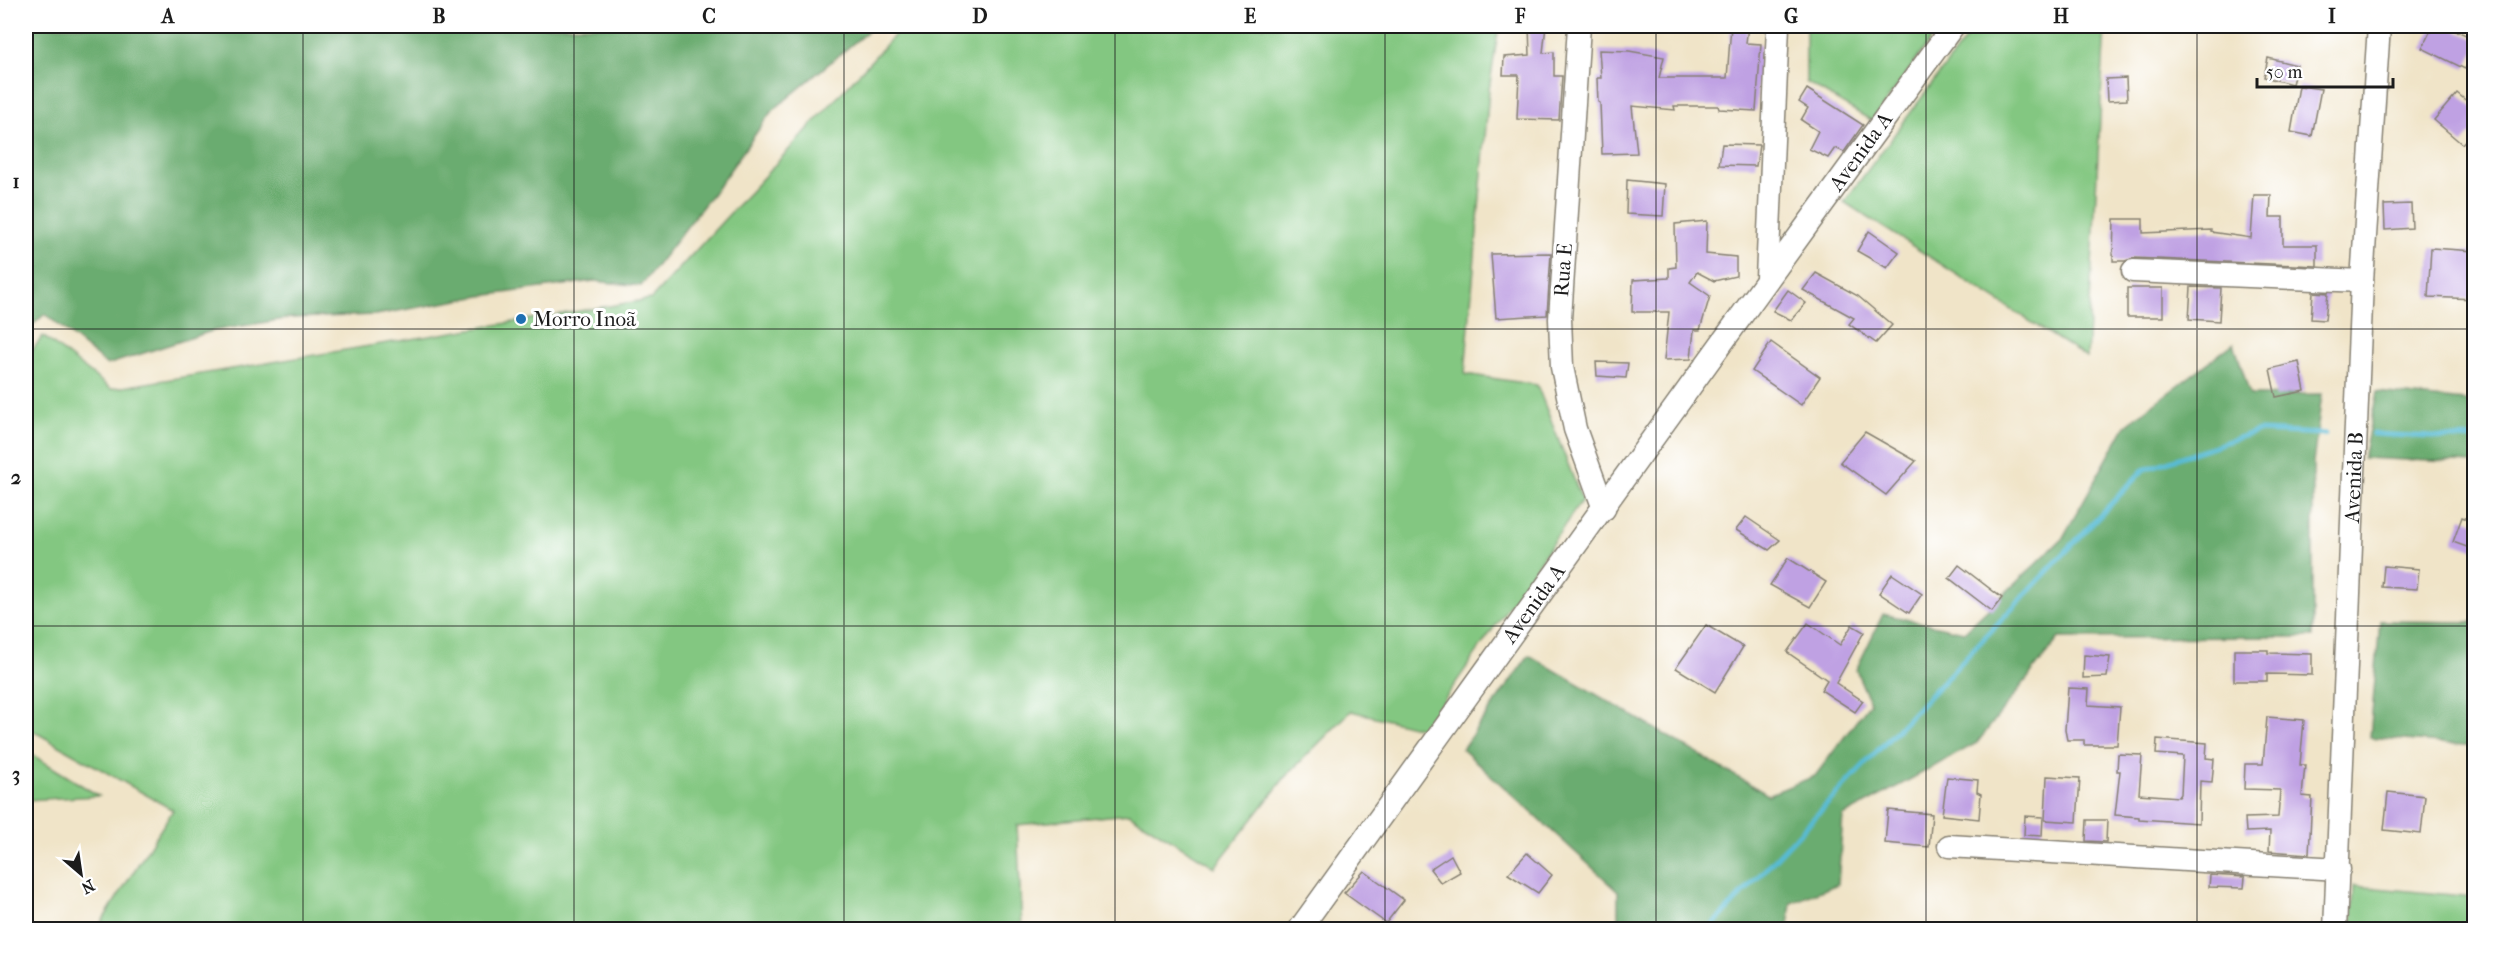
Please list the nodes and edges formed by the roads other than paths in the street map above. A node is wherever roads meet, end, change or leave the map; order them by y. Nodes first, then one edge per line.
1 (1579, 26) edge
2 (1778, 26) edge
3 (1953, 26) edge
4 (2379, 26) edge
5 (2133, 271) dead end
6 (1767, 278) junction
7 (2362, 281) junction
8 (1604, 509) junction
9 (1949, 846) dead end
10 (2339, 869) junction
11 (1299, 930) edge
12 (2336, 930) edge

1 - 8 street, Rua E
2 - 6 street
3 - 6 street, Avenida A
4 - 7 street, Avenida B
5 - 7 street
6 - 8 street, Avenida A
7 - 10 street, Avenida B
8 - 11 street, Avenida A
9 - 10 street
10 - 12 street, Avenida B

